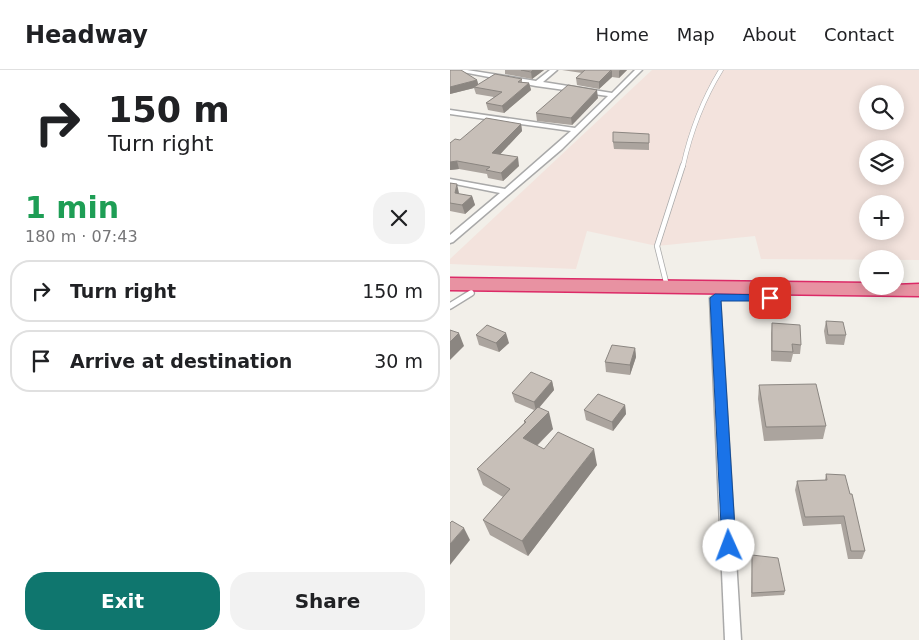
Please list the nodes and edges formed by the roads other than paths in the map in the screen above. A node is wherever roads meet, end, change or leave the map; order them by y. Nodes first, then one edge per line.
1 (455, 70) edge
2 (554, 70) edge
3 (639, 70) edge
4 (721, 70) edge
5 (450, 71) edge
6 (536, 84) junction
7 (614, 96) junction
8 (450, 112) edge
9 (577, 130) junction
10 (450, 181) edge
11 (507, 192) junction
12 (450, 240) edge
13 (450, 284) edge
14 (668, 288) junction
15 (919, 290) edge
16 (450, 292) edge
17 (471, 293) junction
18 (715, 298) junction
19 (919, 298) edge
20 (450, 306) edge
21 (733, 640) edge

1 - 5 street
1 - 6 street
2 - 6 street
3 - 7 street
4 - 14 lane
6 - 7 street
7 - 9 street
8 - 9 street
9 - 11 street
10 - 11 street
11 - 12 street
13 - 14 highway
14 - 15 highway
16 - 17 highway
17 - 18 highway
17 - 20 lane
18 - 19 highway
18 - 21 street

